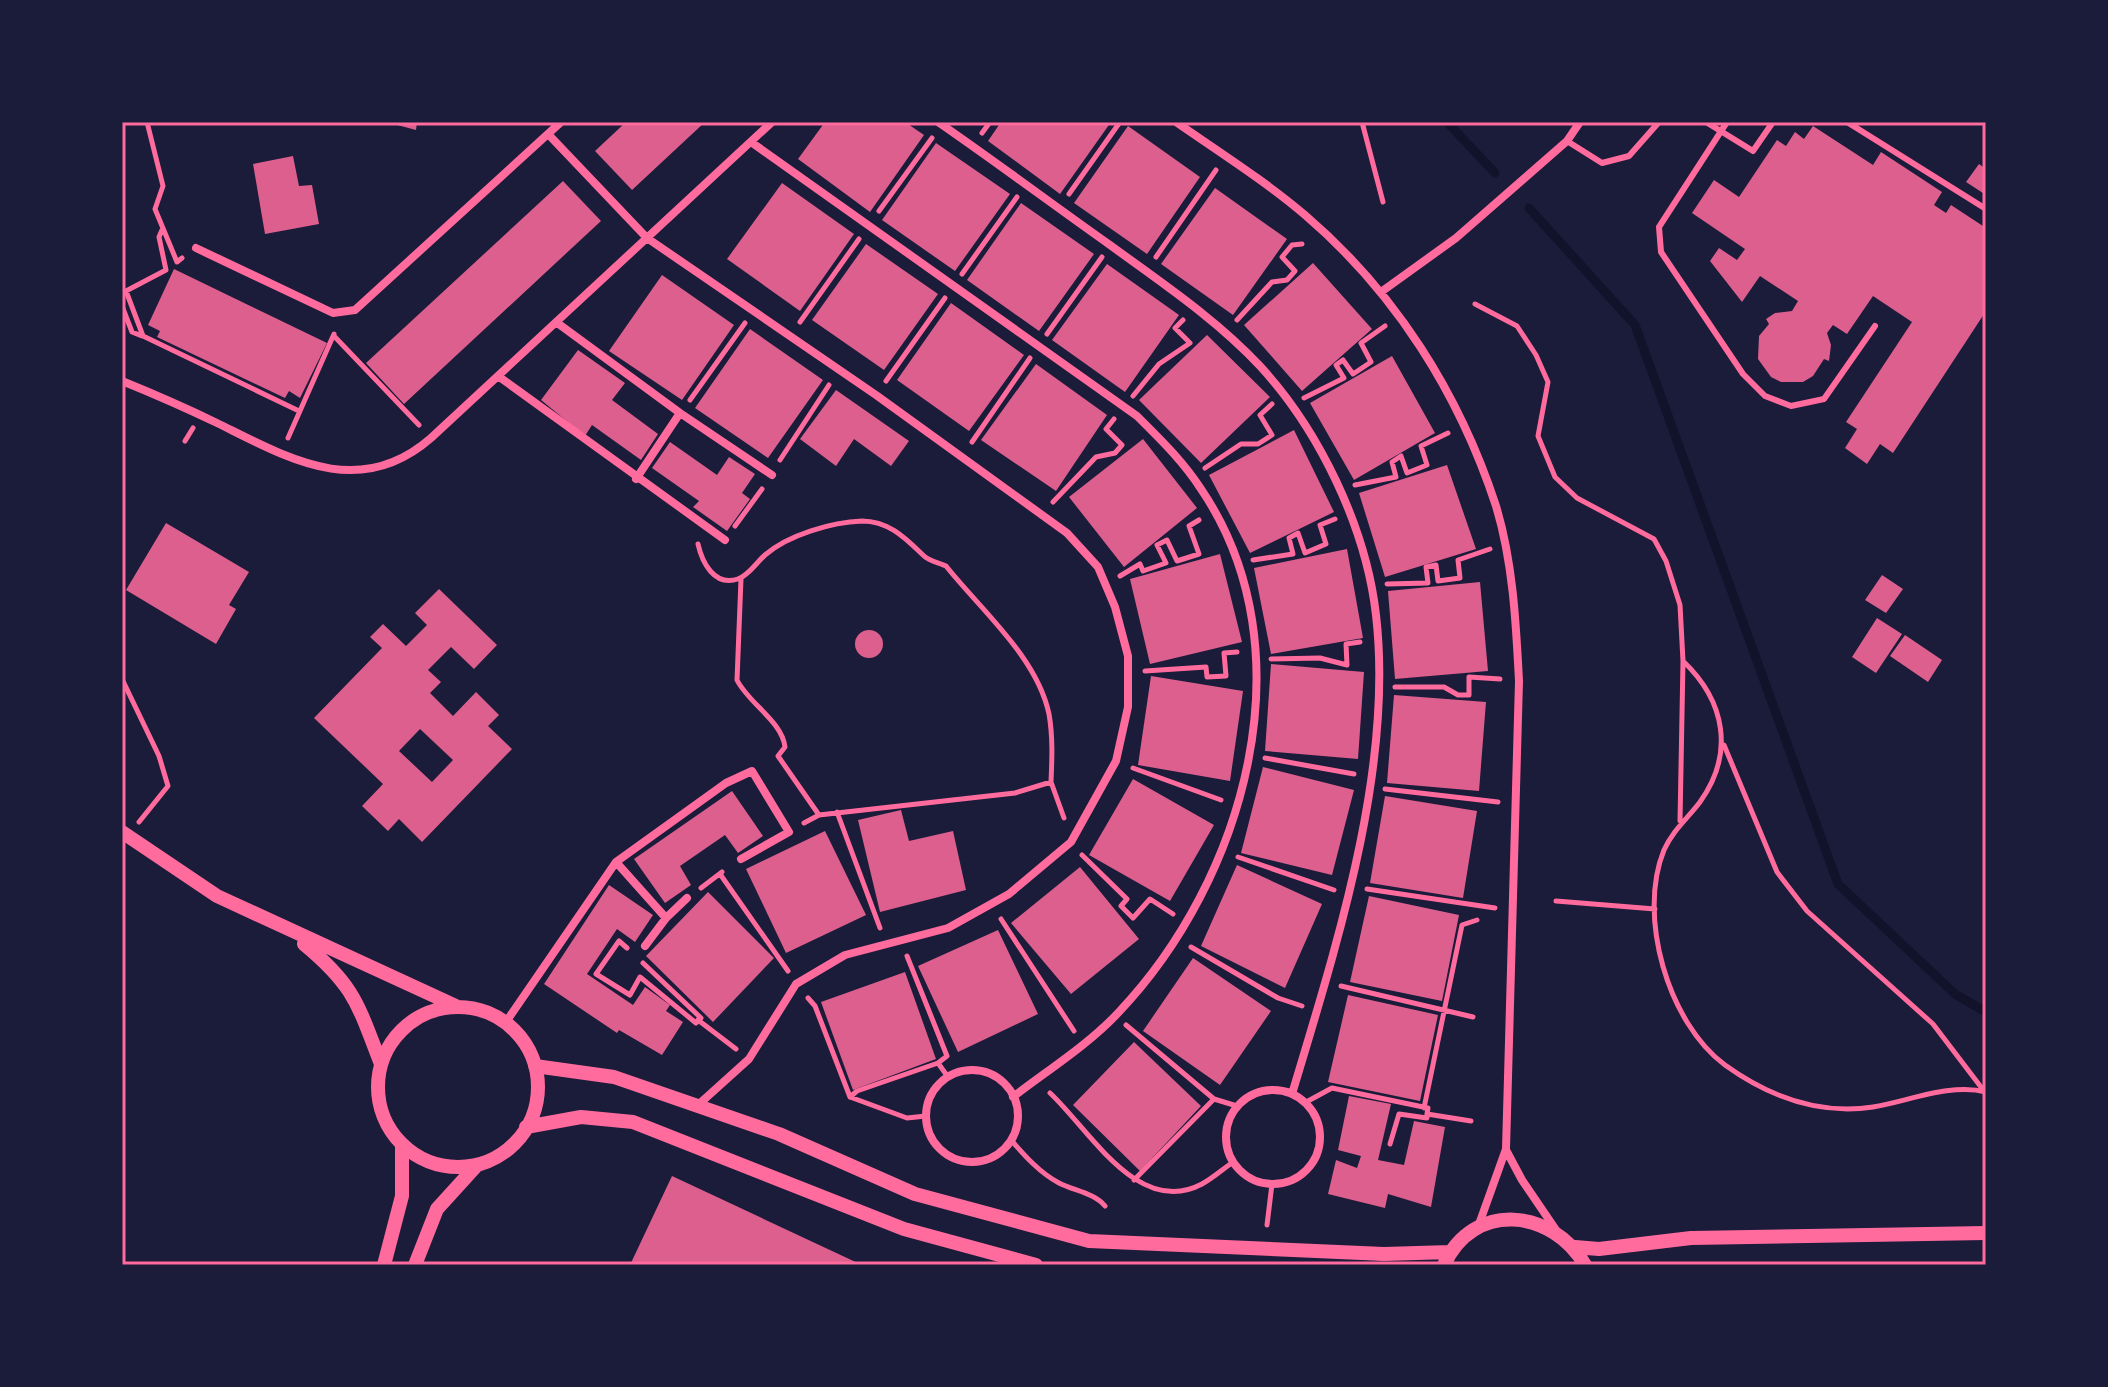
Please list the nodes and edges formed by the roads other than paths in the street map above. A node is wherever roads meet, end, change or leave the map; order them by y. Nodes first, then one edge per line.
1 (561, 122) edge
2 (772, 122) edge
3 (938, 122) edge
4 (1176, 122) edge
5 (1580, 122) edge
6 (1659, 122) edge
7 (1706, 122) edge
8 (1727, 122) edge
9 (1773, 122) edge
10 (1847, 122) edge
11 (1721, 131) junction
12 (548, 134) junction
13 (1567, 141) junction
14 (751, 142) junction
15 (1986, 209) edge
16 (647, 238) junction
17 (196, 248) road end
18 (1381, 292) junction
19 (556, 322) junction
20 (1875, 326) dead end
21 (498, 376) junction
22 (122, 381) edge
23 (680, 413) junction
24 (772, 475) dead end
25 (636, 479) junction
26 (725, 540) dead end
27 (125, 835) edge
28 (741, 859) road end
29 (616, 862) junction
30 (687, 898) road end
31 (666, 918) junction
32 (292, 933) junction
33 (645, 946) dead end
34 (456, 1006) junction
35 (506, 1022) junction
36 (381, 1064) junction
37 (535, 1066) junction
38 (1292, 1094) junction
39 (1013, 1097) junction
40 (698, 1105) junction
41 (526, 1127) junction
42 (402, 1144) junction
43 (1506, 1149) junction
44 (478, 1164) junction
45 (1478, 1228) junction
46 (1557, 1232) junction
47 (1986, 1233) edge
48 (1575, 1247) junction
49 (1447, 1259) edge
50 (384, 1265) edge
51 (415, 1265) edge
52 (1036, 1265) edge
53 (1585, 1265) edge

1 - 12 street
2 - 14 street
3 - 38 street
4 - 18 street
5 - 13 street
6 - 13 lane
7 - 11 lane
8 - 11 lane
9 - 11 lane
10 - 15 lane
11 - 20 lane
12 - 16 street
12 - 17 street
13 - 18 street
14 - 16 street
14 - 39 street
16 - 19 street
16 - 40 street
18 - 43 street
19 - 21 street
19 - 23 street
21 - 22 street
21 - 25 street
23 - 24 street
23 - 25 street
25 - 26 street
27 - 32 street
28 - 29 street
29 - 31 street
29 - 35 street
30 - 31 street
31 - 33 street
32 - 34 street
32 - 36 street
34 - 35 street
34 - 36 street
35 - 37 street
36 - 42 street
37 - 40 street
37 - 41 street
38 - 38 street
39 - 39 street
40 - 49 street
41 - 44 street
41 - 52 street
42 - 44 street
42 - 50 street
43 - 45 street
43 - 46 street
44 - 51 street
45 - 46 street
45 - 49 street
46 - 48 street
47 - 48 street
48 - 53 street

